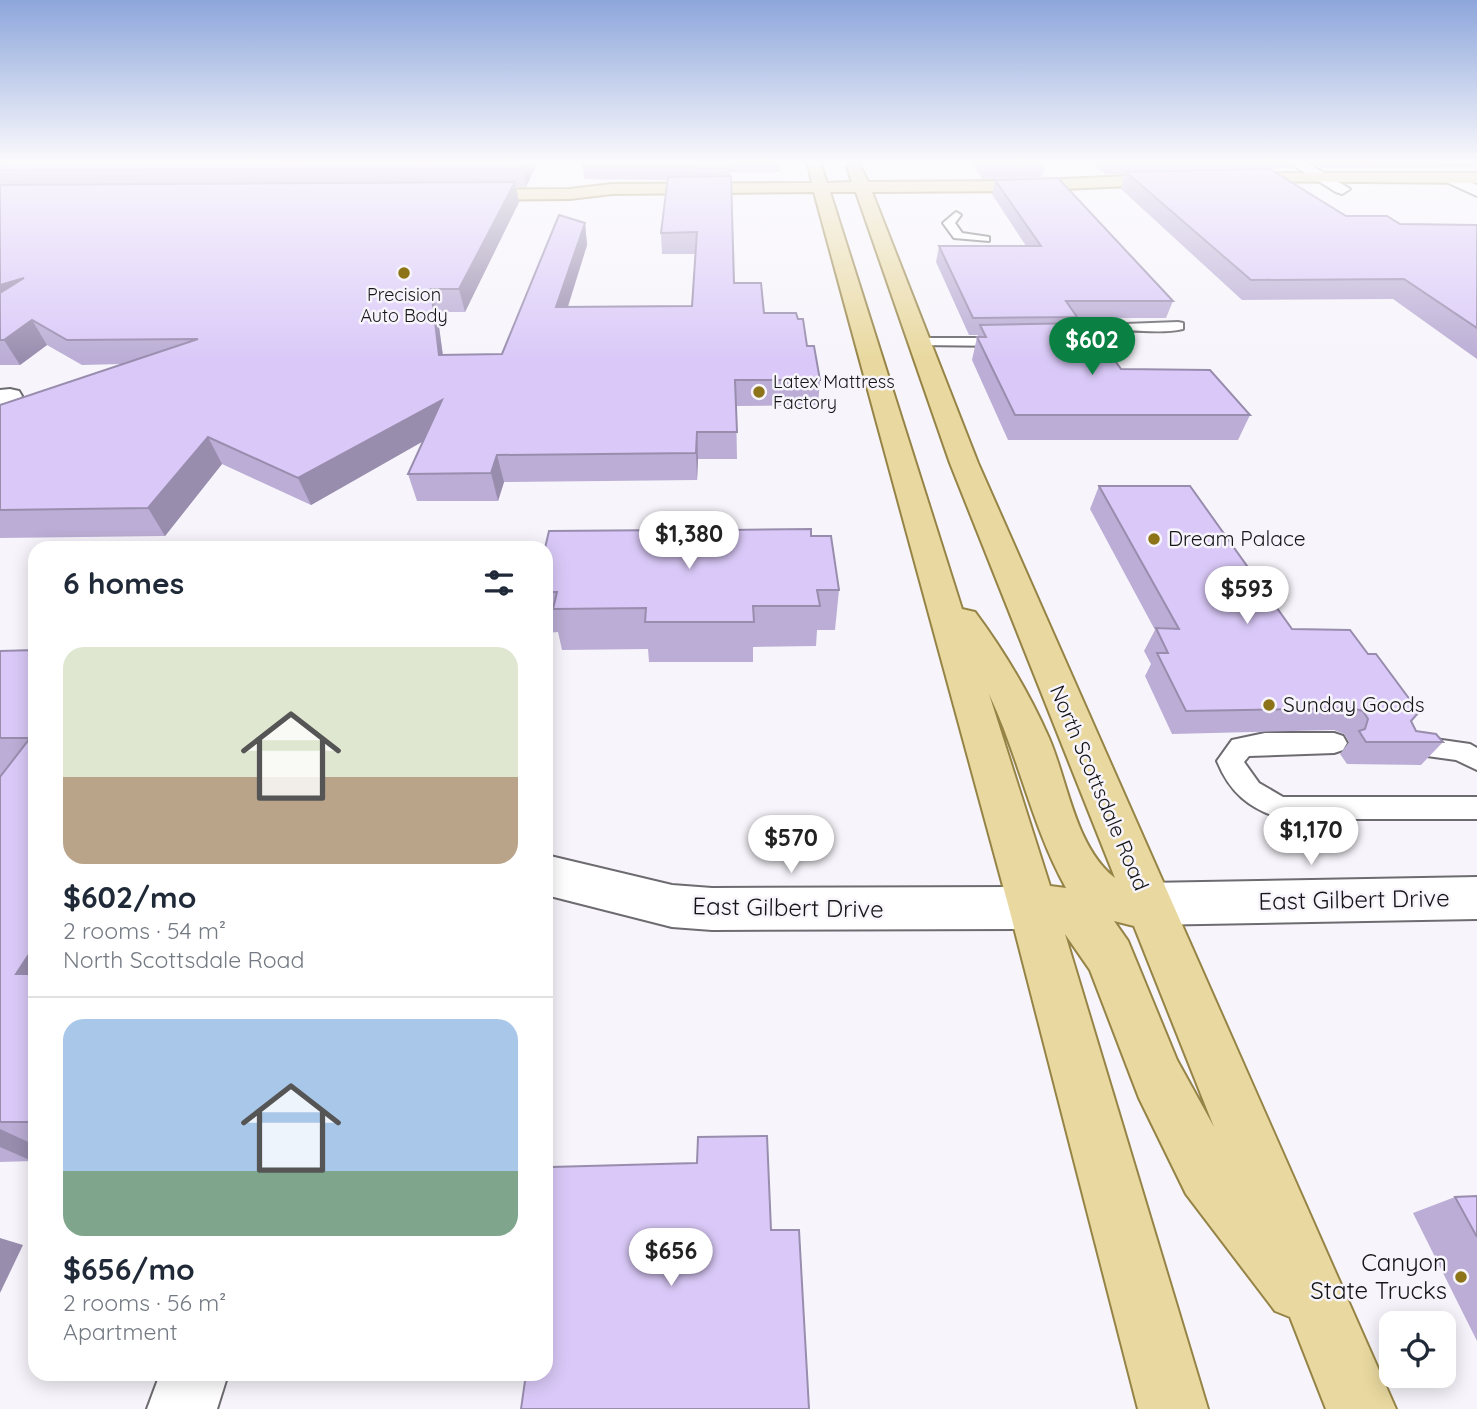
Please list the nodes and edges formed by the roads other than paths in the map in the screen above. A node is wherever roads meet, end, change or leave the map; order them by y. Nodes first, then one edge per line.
1 (832, 228) edge
2 (877, 228) edge
3 (952, 228) edge
4 (985, 239) dead end
5 (1178, 326) dead end
6 (921, 342) junction
7 (1026, 342) edge
8 (1053, 342) edge
9 (936, 585) junction
10 (1334, 743) dead end
11 (1406, 745) edge
12 (1477, 760) edge
13 (1477, 808) edge
14 (553, 877) edge
15 (1477, 898) edge
16 (1147, 904) junction
17 (1033, 908) junction
18 (1329, 1328) junction
19 (192, 1381) edge
20 (182, 1409) edge
21 (1173, 1409) edge
22 (1361, 1409) edge

1 - 9 main road
2 - 6 main road, North Scottsdale Road
3 - 4 lane
5 - 8 lane
6 - 7 lane
6 - 16 main road, North Scottsdale Road
9 - 16 main road
9 - 17 main road
10 - 13 lane
11 - 12 lane
14 - 17 street, East Gilbert Drive
15 - 16 street, East Gilbert Drive
16 - 18 main road, North Scottsdale Road
17 - 18 main road
17 - 21 main road
18 - 22 main road, North Scottsdale Road
19 - 20 street

